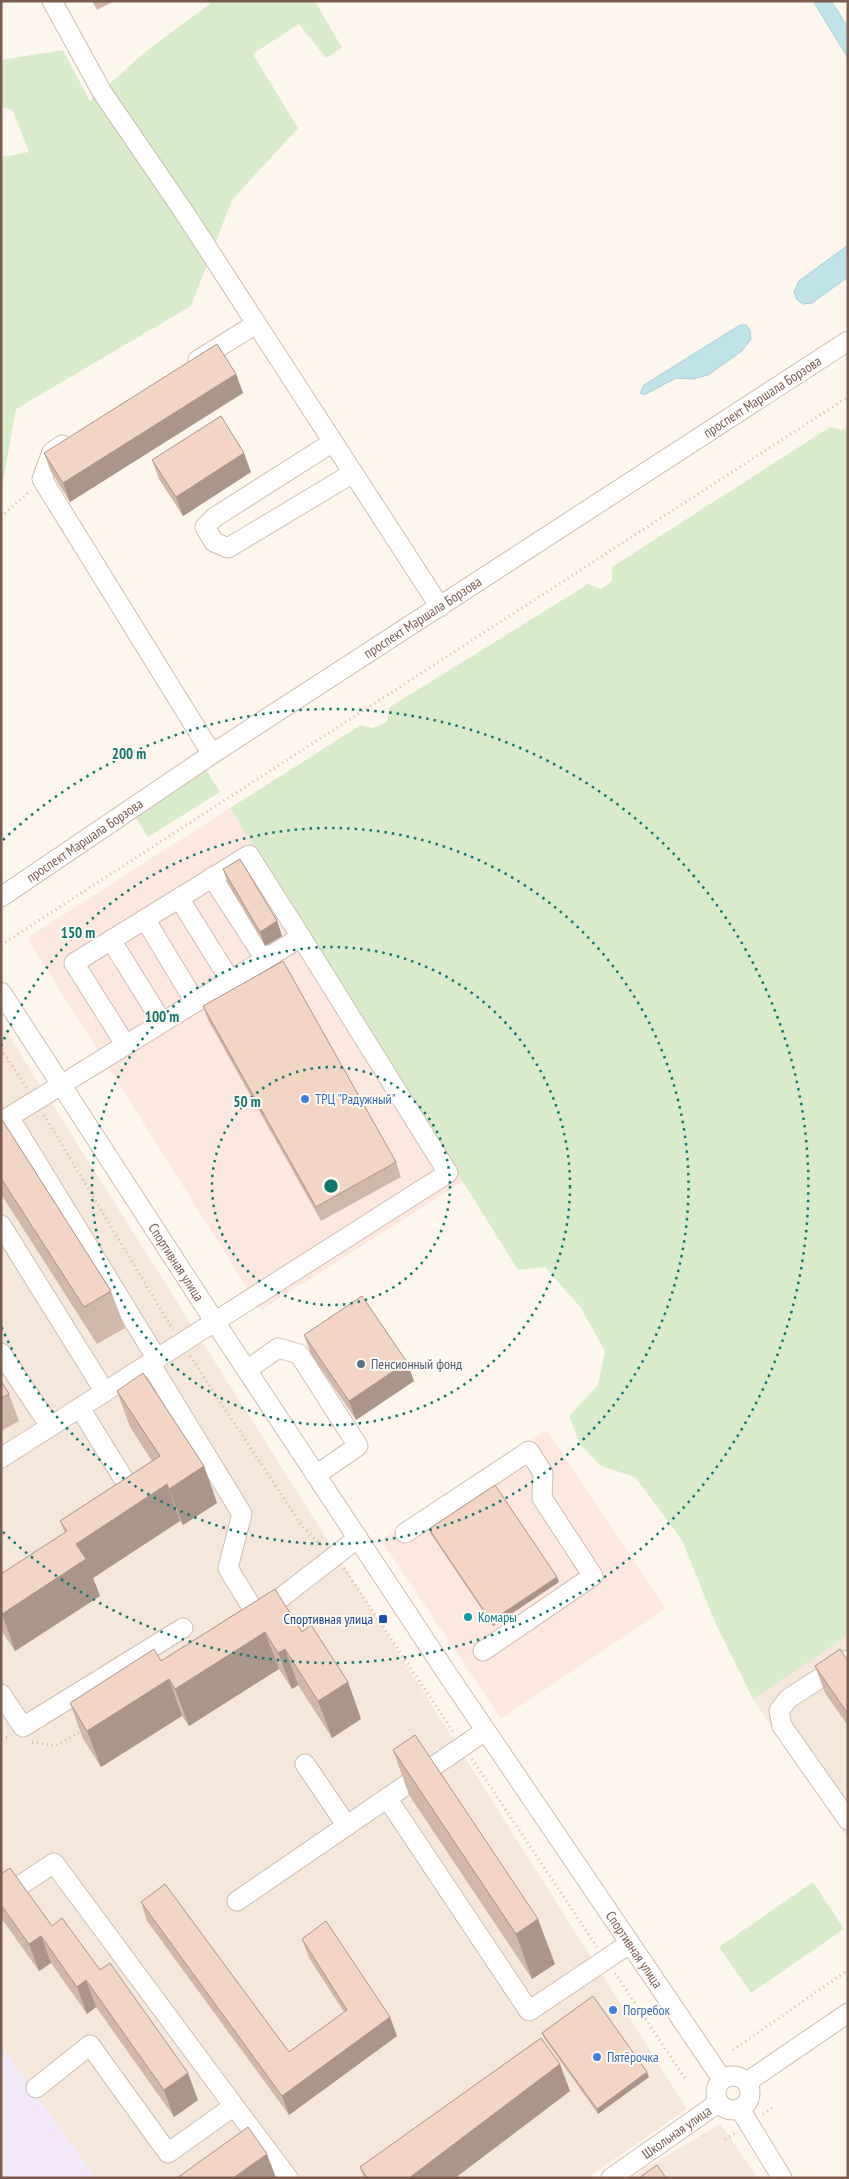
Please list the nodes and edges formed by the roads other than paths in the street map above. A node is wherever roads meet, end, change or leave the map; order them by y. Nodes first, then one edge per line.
1 (52, 1) edge
2 (256, 324) junction
3 (848, 341) edge
4 (183, 370) edge
5 (76, 436) edge
6 (333, 442) junction
7 (353, 473) junction
8 (440, 607) junction
9 (212, 754) junction
10 (212, 877) junction
11 (1, 897) edge
12 (179, 898) junction
13 (145, 919) junction
14 (301, 937) junction
15 (111, 940) junction
16 (265, 959) junction
17 (230, 980) junction
18 (1, 992) edge
19 (195, 1002) junction
20 (162, 1022) junction
21 (125, 1044) junction
22 (60, 1084) junction
23 (5, 1120) edge
24 (1, 1225) edge
25 (215, 1322) junction
26 (1, 1352) edge
27 (154, 1361) junction
28 (247, 1370) junction
29 (104, 1392) junction
30 (80, 1408) junction
31 (50, 1426) junction
32 (1, 1458) edge
33 (316, 1475) junction
34 (107, 1507) edge
35 (405, 1533) dead end
36 (358, 1538) junction
37 (182, 1628) dead end
38 (483, 1651) dead end
39 (848, 1660) edge
40 (1, 1694) edge
41 (485, 1731) junction
42 (305, 1764) dead end
43 (387, 1798) junction
44 (848, 1820) edge
45 (347, 1826) junction
46 (1, 1898) edge
47 (237, 1902) dead end
48 (629, 1944) junction
49 (848, 2013) edge
50 (722, 2079) junction
51 (747, 2082) junction
52 (36, 2088) dead end
53 (718, 2103) junction
54 (234, 2106) junction
55 (740, 2109) junction
56 (288, 2178) edge
57 (611, 2178) edge
58 (782, 2178) edge

1 - 2 street
2 - 4 street
2 - 6 street
3 - 8 street, проспект Маршала Борзова
5 - 9 street
6 - 7 street
6 - 7 street
7 - 8 street
8 - 9 street, проспект Маршала Борзова
9 - 11 street, проспект Маршала Борзова
10 - 12 street
10 - 14 street
10 - 16 street
12 - 13 street
12 - 17 street
13 - 15 street
13 - 19 street
14 - 16 street
14 - 25 street
15 - 20 street
15 - 21 street
16 - 17 street
17 - 19 street
18 - 22 street, Спортивная улица
19 - 20 street
20 - 21 street
21 - 22 street
22 - 23 street
22 - 25 street, Спортивная улица
23 - 27 street
24 - 29 street
25 - 27 street
25 - 28 street, Спортивная улица
26 - 31 street
27 - 29 street
27 - 36 street
28 - 33 street, Спортивная улица
28 - 33 street
29 - 30 street
30 - 31 street
30 - 34 street
31 - 32 street
33 - 36 street, Спортивная улица
35 - 38 street
36 - 41 street, Спортивная улица
37 - 40 street
39 - 44 street
41 - 43 street
41 - 48 street, Спортивная улица
42 - 45 street
43 - 45 street
43 - 48 street
45 - 47 street
46 - 54 street
48 - 50 street, Спортивная улица
49 - 51 street
50 - 51 street
50 - 53 street
51 - 55 street
52 - 54 street
53 - 55 street
53 - 57 street, Школьная улица
54 - 56 street
55 - 58 street

